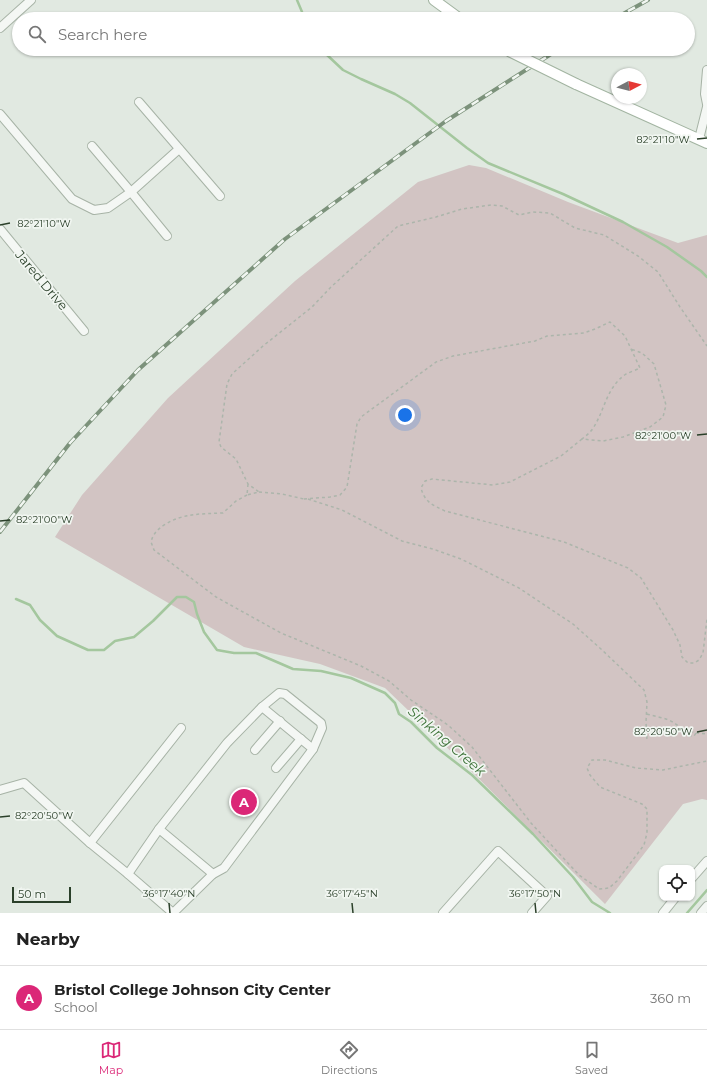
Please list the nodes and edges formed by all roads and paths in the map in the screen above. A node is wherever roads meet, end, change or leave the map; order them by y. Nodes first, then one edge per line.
1 (32, 0) edge
2 (434, 0) edge
3 (18, 12) edge
4 (450, 12) edge
5 (12, 18) edge
6 (0, 28) edge
7 (519, 56) edge
8 (707, 70) edge
9 (140, 102) dead end
10 (707, 104) edge
11 (707, 107) edge
12 (0, 114) edge
13 (703, 141) edge
14 (92, 146) dead end
15 (179, 149) junction
16 (131, 192) junction
17 (220, 196) dead end
18 (0, 229) edge
19 (167, 236) dead end
20 (84, 330) dead end
21 (707, 346) edge
22 (631, 349) junction
23 (582, 439) junction
24 (248, 484) junction
25 (258, 492) junction
26 (247, 495) junction
27 (304, 499) junction
28 (707, 619) edge
29 (262, 707) junction
30 (647, 714) junction
31 (280, 721) junction
32 (181, 728) dead end
33 (681, 728) junction
34 (696, 733) junction
35 (707, 734) edge
36 (301, 739) junction
37 (647, 740) dead end
38 (313, 749) junction
39 (255, 750) dead end
40 (707, 761) edge
41 (276, 768) dead end
42 (0, 790) edge
43 (159, 829) junction
44 (90, 843) junction
45 (707, 861) edge
46 (128, 874) junction
47 (213, 874) junction
48 (695, 875) edge
49 (673, 901) edge
50 (707, 906) edge
51 (173, 913) edge
52 (443, 913) edge
53 (532, 913) edge
54 (663, 913) edge
55 (701, 913) edge

1 - 3 street
2 - 4 main road
5 - 6 street
7 - 13 main road, bridge
8 - 10 street
9 - 15 street
11 - 13 street
12 - 16 street
14 - 16 street
15 - 16 street
15 - 17 street
16 - 19 street
18 - 20 street, Jared Drive
21 - 24 path
22 - 23 path
22 - 23 path
22 - 27 path
23 - 28 path
24 - 25 path
24 - 26 path
25 - 26 path
25 - 27 path
26 - 40 path
27 - 30 path
29 - 31 street
29 - 38 street
29 - 43 street
30 - 33 path
30 - 37 path
31 - 36 street
31 - 39 street
32 - 44 street
33 - 34 path
33 - 34 path
34 - 35 path
36 - 38 street
36 - 41 street
38 - 47 street
42 - 44 street
43 - 46 street
43 - 47 street
44 - 46 street
45 - 48 street
46 - 51 street
47 - 51 street
49 - 54 street
50 - 55 street
52 - 53 street

